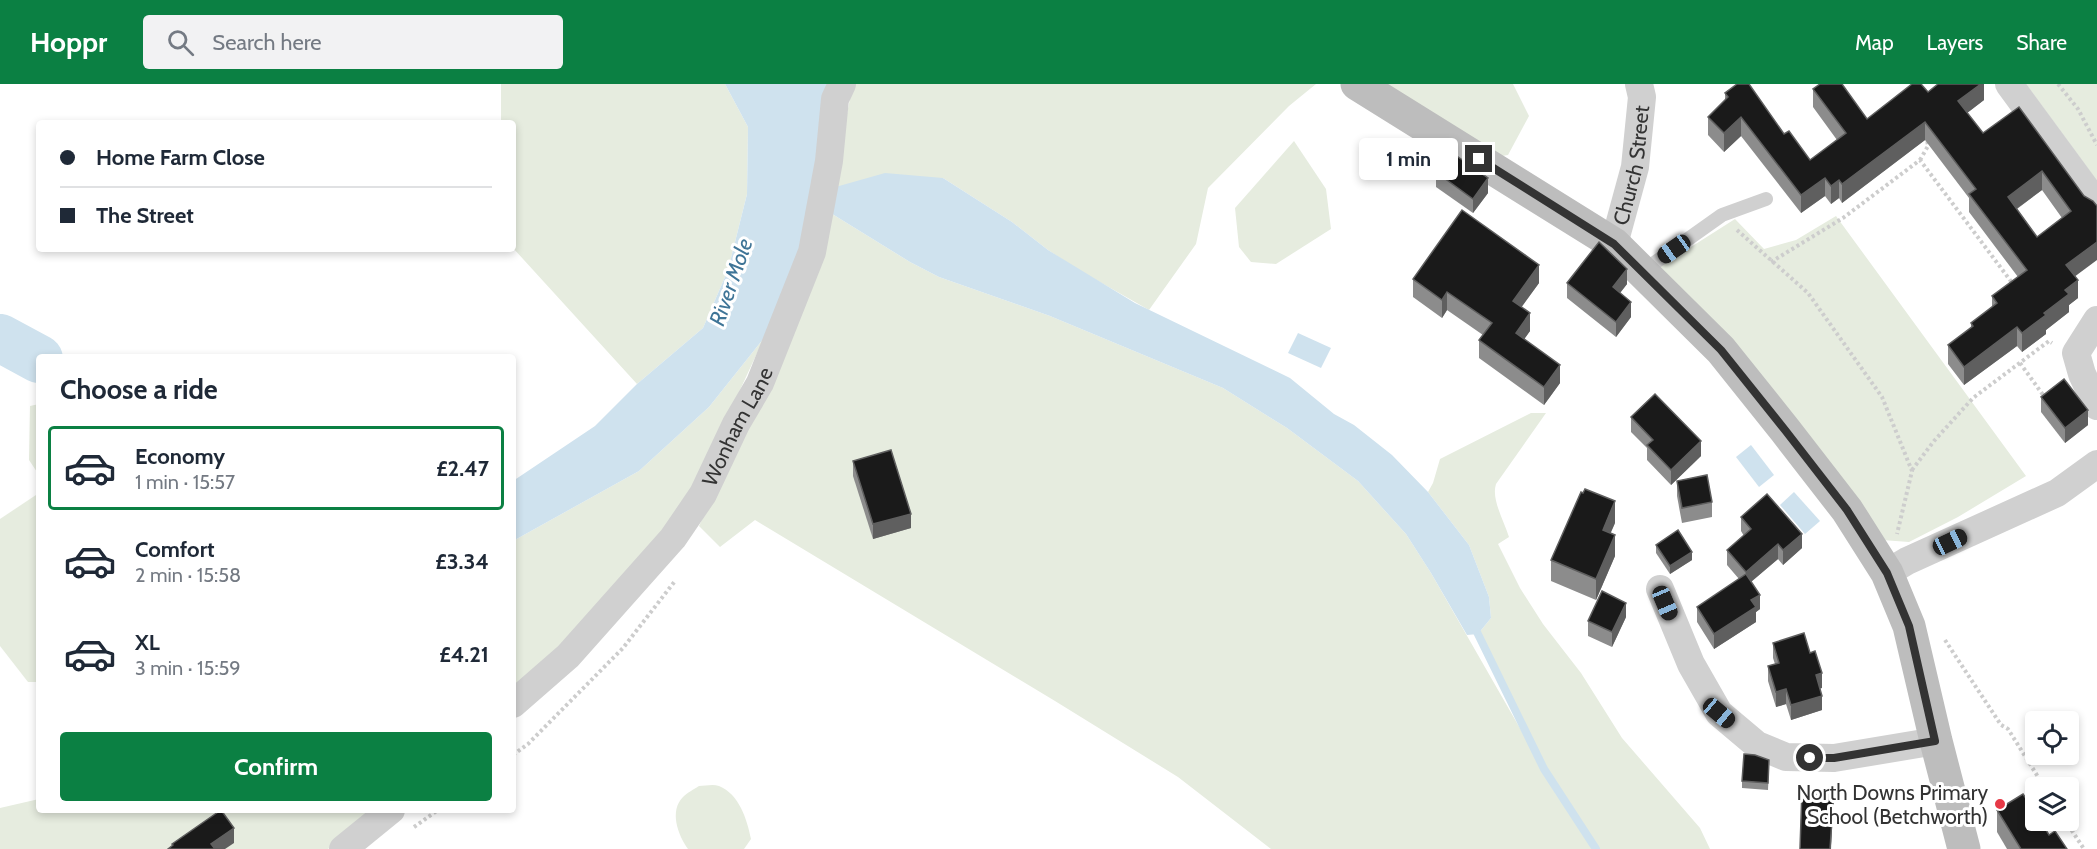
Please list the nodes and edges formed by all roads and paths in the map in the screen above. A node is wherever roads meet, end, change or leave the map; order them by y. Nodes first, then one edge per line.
1 (842, 84) edge
2 (1357, 84) edge
3 (1640, 84) edge
4 (2009, 84) edge
5 (2058, 84) edge
6 (1925, 130) edge
7 (2097, 145) edge
8 (1920, 160) junction
9 (1766, 199) dead end
10 (2097, 204) edge
11 (1722, 215) junction
12 (1614, 244) junction
13 (1771, 262) junction
14 (1642, 271) junction
15 (2020, 294) edge
16 (2097, 320) edge
17 (2076, 353) junction
18 (2020, 363) junction
19 (2046, 400) edge
20 (2097, 406) edge
21 (2097, 464) edge
22 (1912, 471) junction
23 (1887, 573) junction
24 (1660, 589) dead end
25 (1945, 639) dead end
26 (516, 702) edge
27 (1935, 741) junction
28 (2038, 777) edge
29 (387, 813) edge
30 (2073, 831) edge
31 (343, 849) edge
32 (1964, 849) edge
33 (2084, 849) edge

1 - 26 street, Wonham Lane
2 - 12 street
3 - 12 street, Church Street
4 - 10 street
5 - 7 path
6 - 8 path
8 - 13 path
8 - 15 path
9 - 11 lane
11 - 13 path
11 - 14 lane
12 - 14 street
13 - 22 path
14 - 23 street
16 - 17 street
17 - 18 path
17 - 20 street
18 - 19 path
18 - 22 path
21 - 23 street
22 - 23 path
23 - 27 street
24 - 27 street
25 - 28 path
27 - 32 street
29 - 31 street
30 - 33 path

